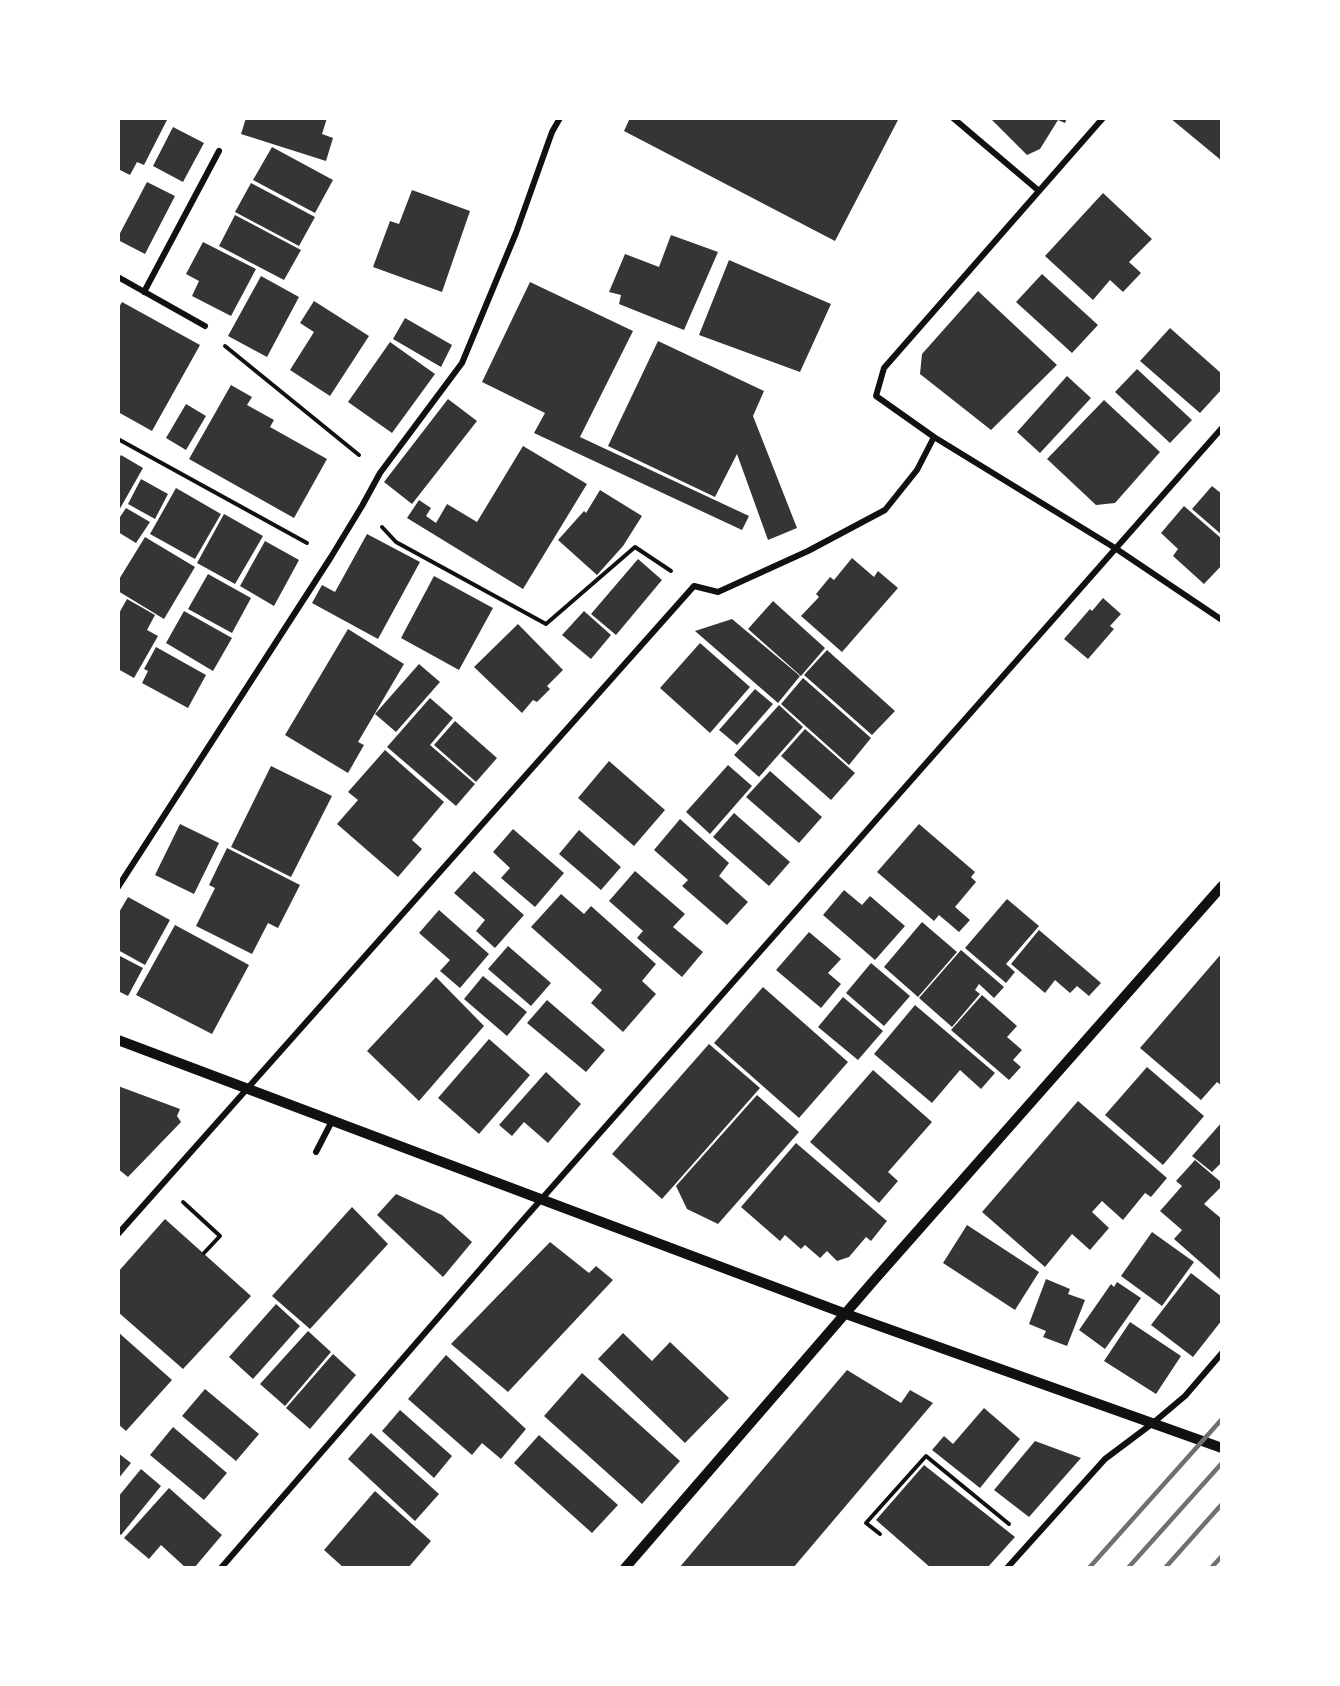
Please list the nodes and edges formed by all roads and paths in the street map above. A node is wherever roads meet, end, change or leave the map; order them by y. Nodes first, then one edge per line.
1 (560, 118) edge
2 (953, 118) edge
3 (1103, 118) edge
4 (219, 151) dead end
5 (1039, 191) junction
6 (118, 278) edge
7 (144, 292) junction
8 (205, 326) joint
9 (1221, 428) edge
10 (934, 437) junction
11 (118, 439) edge
12 (380, 473) junction
13 (362, 506) junction
14 (1115, 548) junction
15 (331, 557) junction
16 (694, 586) junction
17 (1221, 620) edge
18 (1221, 886) edge
19 (118, 887) edge
20 (118, 1040) edge
21 (247, 1088) junction
22 (332, 1121) junction
23 (316, 1152) dead end
24 (178, 1198) dead end
25 (542, 1199) junction
26 (118, 1234) edge
27 (204, 1253) dead end
28 (846, 1314) junction
29 (1221, 1353) edge
30 (1153, 1423) junction
31 (1221, 1448) edge
32 (880, 1534) dead end
33 (1030, 1542) junction
34 (220, 1568) edge
35 (625, 1568) edge
36 (1007, 1568) edge

1 - 12 street
2 - 5 street
3 - 5 street
4 - 7 street
5 - 10 street
6 - 7 street
7 - 8 street
8 - 12 path
9 - 14 street
10 - 14 street
10 - 16 street
11 - 15 path
12 - 13 street
13 - 15 street
13 - 16 path
14 - 17 street
14 - 25 street
15 - 19 street
16 - 21 street
18 - 28 street
20 - 21 street
21 - 22 street
21 - 26 street
22 - 23 street
22 - 25 street
24 - 27 path
25 - 28 street
25 - 34 street
28 - 30 street
28 - 35 street
29 - 30 street
30 - 31 street
30 - 33 street
32 - 33 path
33 - 36 street

